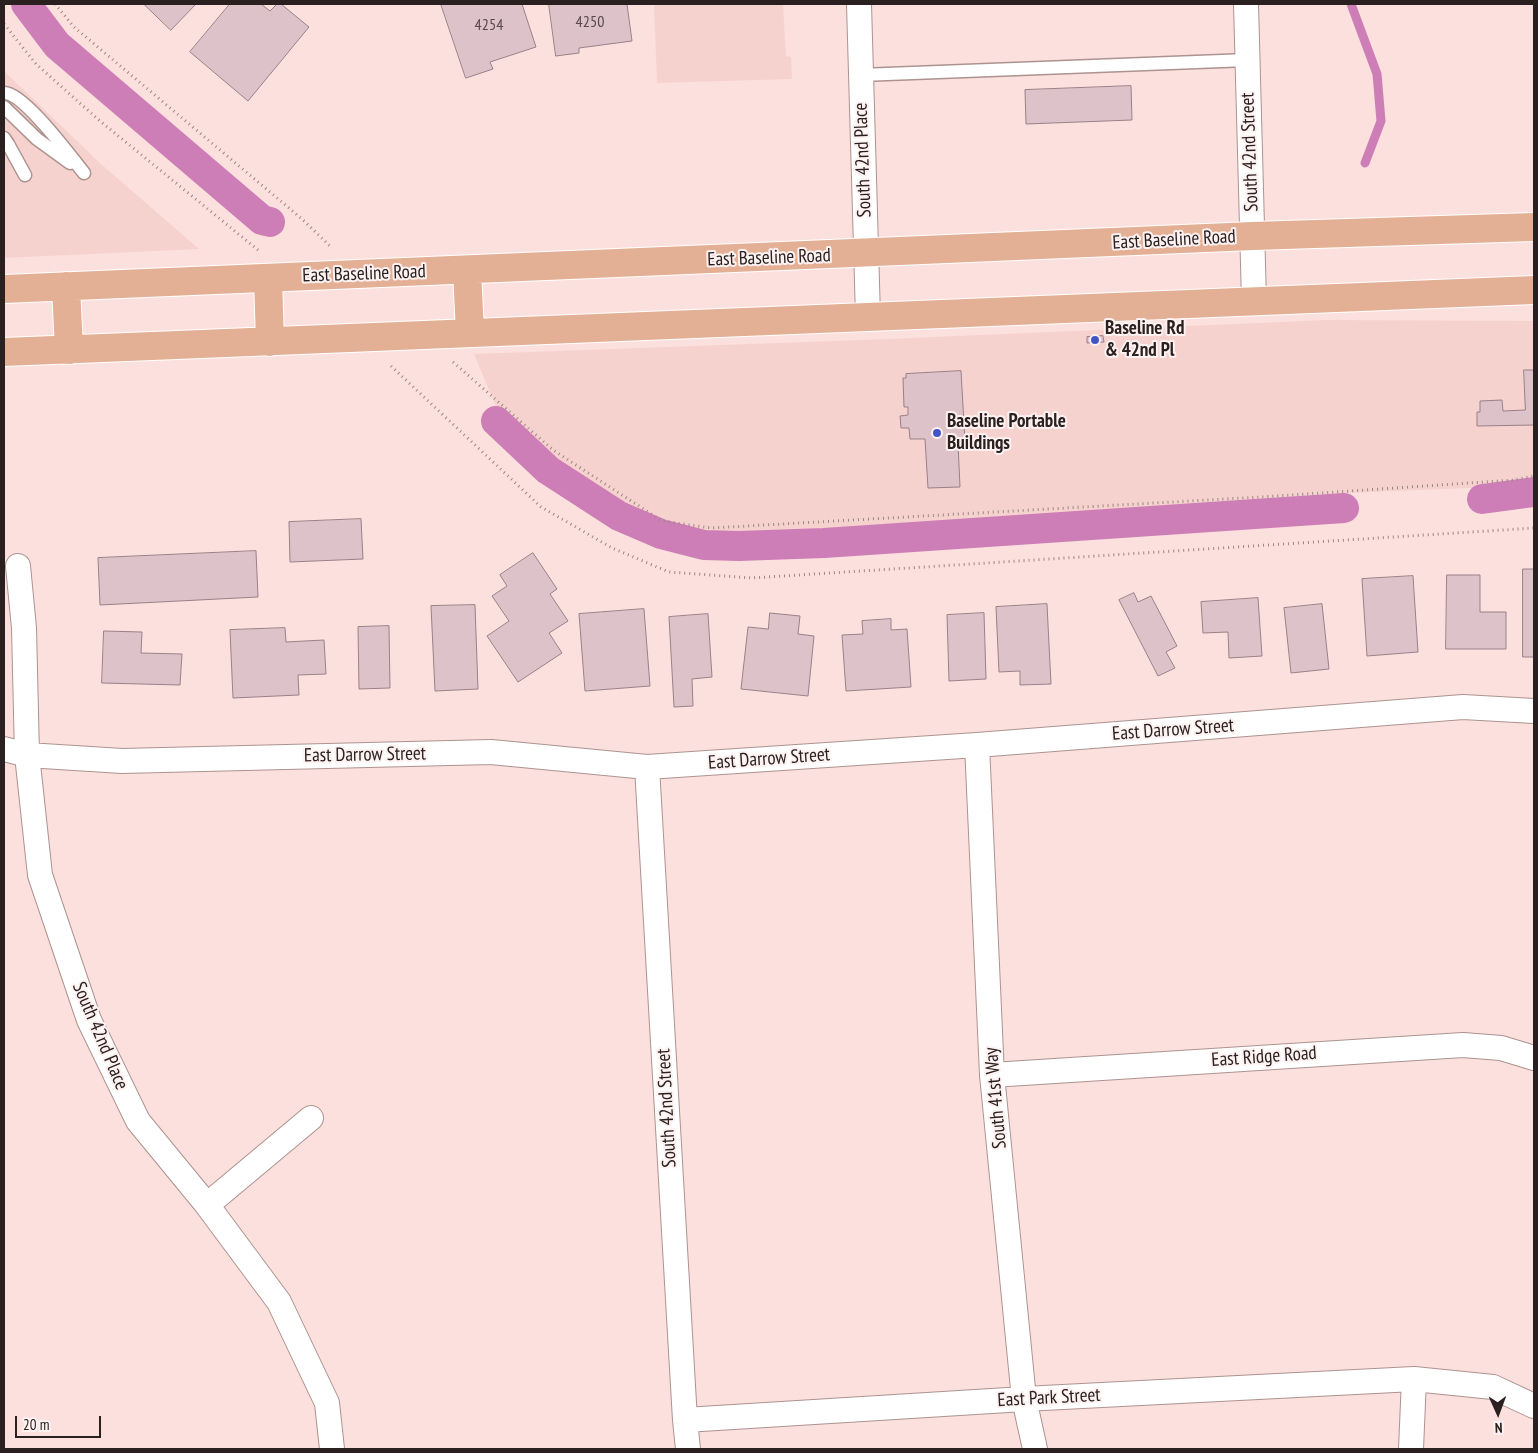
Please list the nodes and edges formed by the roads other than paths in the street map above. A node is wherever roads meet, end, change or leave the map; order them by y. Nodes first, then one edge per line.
1 (859, 4) edge
2 (1246, 4) edge
3 (1248, 60) junction
4 (861, 75) junction
5 (4, 93) edge
6 (4, 107) edge
7 (4, 138) edge
8 (25, 175) dead end
9 (1534, 227) edge
10 (1253, 236) junction
11 (866, 254) junction
12 (467, 270) junction
13 (279, 277) junction
14 (66, 286) junction
15 (4, 289) edge
16 (1534, 290) edge
17 (1254, 301) junction
18 (868, 317) junction
19 (470, 333) junction
20 (270, 342) junction
21 (69, 350) junction
22 (4, 352) edge
23 (18, 566) dead end
24 (1534, 711) edge
25 (977, 745) junction
26 (4, 749) edge
27 (27, 755) junction
28 (647, 767) junction
29 (1534, 1058) edge
30 (992, 1074) junction
31 (311, 1118) dead end
32 (207, 1204) junction
33 (1414, 1379) junction
34 (1024, 1399) junction
35 (1534, 1406) edge
36 (684, 1420) junction
37 (332, 1449) edge
38 (688, 1449) edge
39 (1035, 1449) edge
40 (1411, 1449) edge

1 - 4 street, South 42nd Place
2 - 3 street, South 42nd Street
3 - 4 lane
3 - 10 street, South 42nd Street
4 - 11 street, South 42nd Place
5 - 6 lane
7 - 8 lane
9 - 10 main road, East Baseline Road
10 - 11 main road, East Baseline Road
10 - 17 street, South 42nd Street
11 - 12 main road, East Baseline Road
11 - 18 street, South 42nd Place
12 - 13 main road, East Baseline Road
12 - 19 main road
13 - 14 main road, East Baseline Road
13 - 20 main road
14 - 15 main road, East Baseline Road
14 - 21 main road
16 - 17 main road
17 - 18 main road
18 - 19 main road
19 - 20 main road
20 - 21 main road
21 - 22 main road
23 - 27 street, South 42nd Place
24 - 25 street, East Darrow Street
25 - 28 street, East Darrow Street
25 - 30 street, South 41st Way
26 - 27 street, East Darrow Street
27 - 28 street, East Darrow Street
27 - 32 street, South 42nd Place
28 - 36 street, South 42nd Street
29 - 30 street, East Ridge Road
30 - 34 street, South 41st Way
31 - 32 street
32 - 37 street, South 42nd Place
33 - 34 street, East Park Street
33 - 35 street, East Park Street
33 - 40 street
34 - 36 street, East Park Street
34 - 39 street, South 41st Way
36 - 38 street, South 42nd Street

